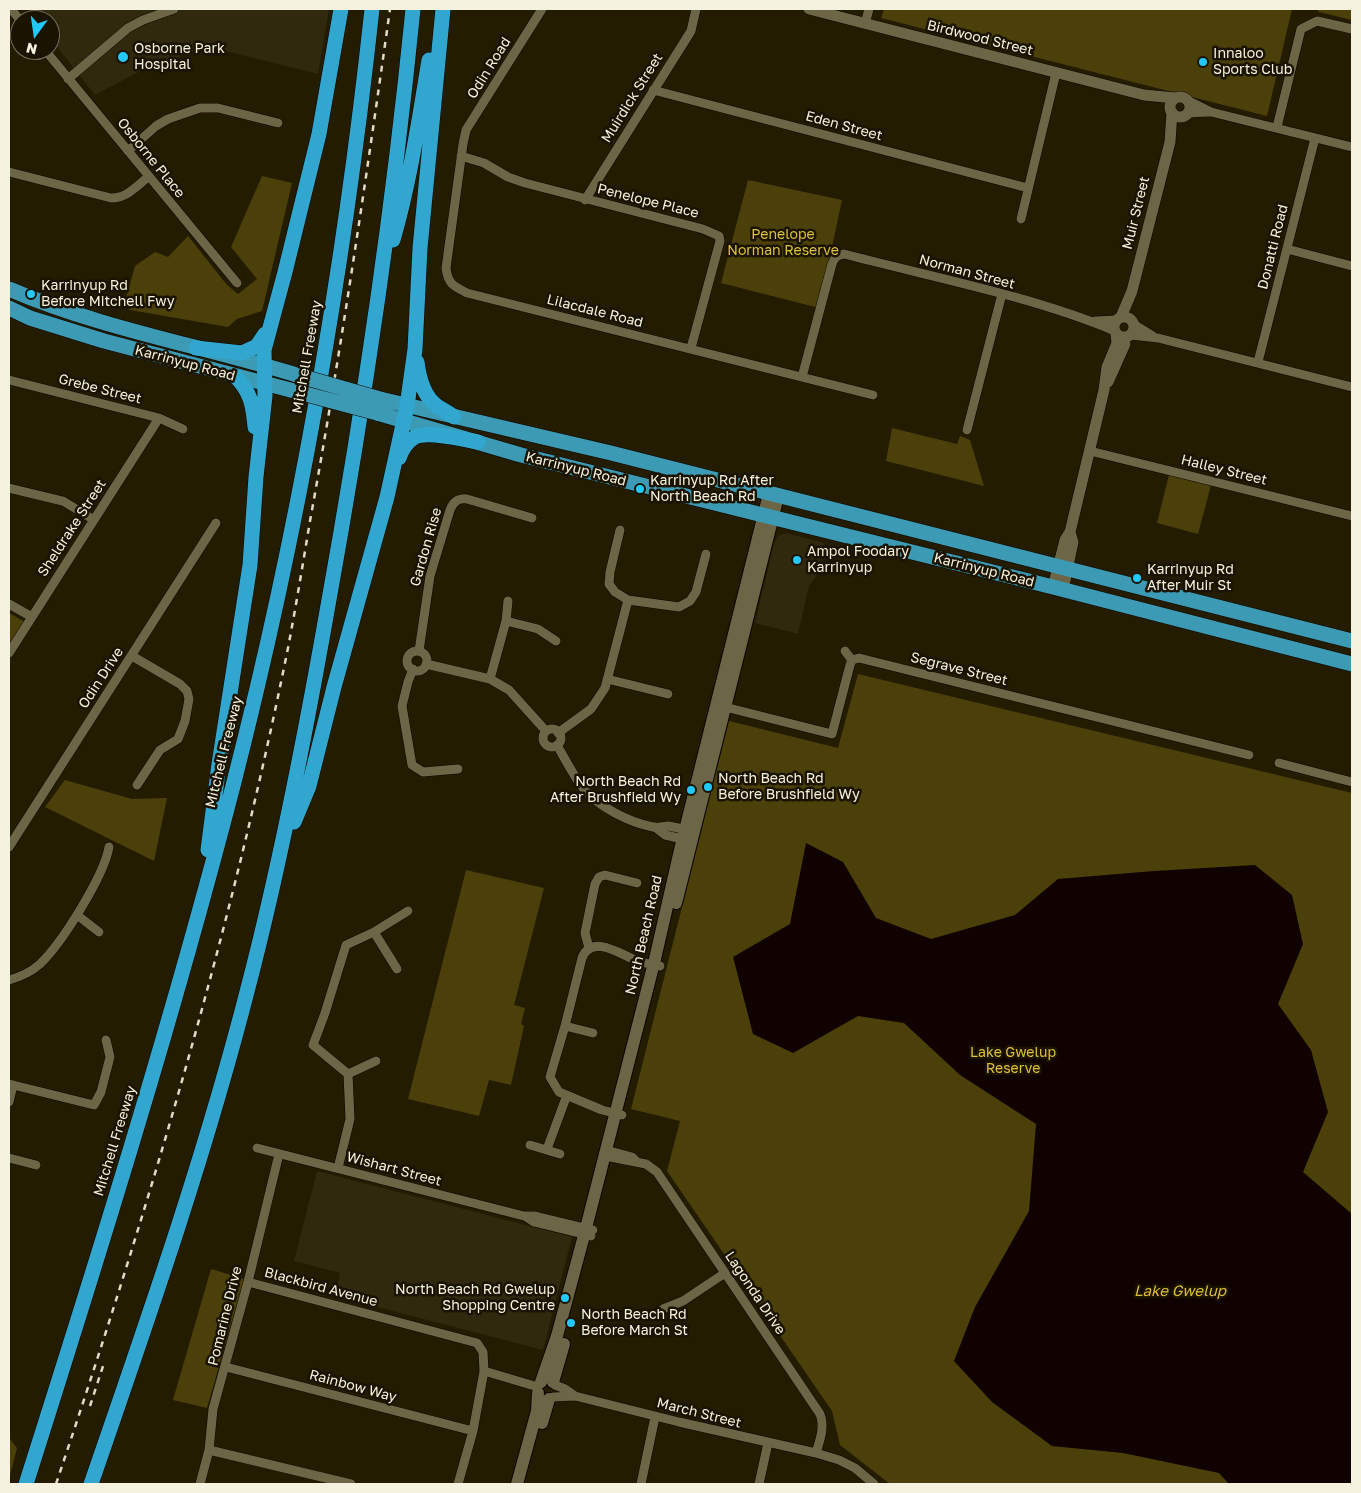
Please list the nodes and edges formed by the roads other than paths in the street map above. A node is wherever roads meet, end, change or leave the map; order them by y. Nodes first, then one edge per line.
1 (174, 9) edge
2 (341, 9) edge
3 (372, 9) edge
4 (413, 9) edge
5 (437, 9) edge
6 (443, 9) edge
7 (542, 9) edge
8 (696, 9) edge
9 (809, 9) edge
10 (869, 9) edge
11 (865, 24) junction
12 (1352, 30) edge
13 (53, 60) edge
14 (1056, 73) junction
15 (68, 79) junction
16 (653, 90) junction
17 (1144, 95) junction
18 (1175, 98) junction
19 (1171, 110) junction
20 (1186, 110) junction
21 (278, 123) dead end
22 (1277, 127) junction
23 (1314, 138) junction
24 (1170, 142) junction
25 (463, 144) joint
26 (1352, 147) edge
27 (128, 151) junction
28 (462, 156) junction
29 (9, 172) edge
30 (148, 177) junction
31 (1028, 188) junction
32 (585, 200) junction
33 (1021, 219) dead end
34 (1287, 249) junction
35 (1352, 266) edge
36 (237, 283) dead end
37 (380, 286) junction
38 (9, 290) edge
39 (1002, 294) junction
40 (9, 308) edge
41 (30, 318) junction
42 (270, 326) junction
43 (1124, 327) junction
44 (196, 348) junction
45 (691, 348) junction
46 (415, 349) junction
47 (1258, 362) junction
48 (264, 365) junction
49 (234, 376) junction
50 (802, 377) junction
51 (9, 380) edge
52 (265, 383) junction
53 (1352, 387) edge
54 (873, 395) dead end
55 (379, 406) junction
56 (405, 413) junction
57 (454, 417) junction
58 (159, 418) junction
59 (183, 429) dead end
60 (967, 430) dead end
61 (526, 432) junction
62 (478, 442) junction
63 (1090, 451) junction
64 (521, 455) junction
65 (258, 458) junction
66 (9, 488) edge
67 (773, 495) junction
68 (386, 497) junction
69 (1352, 516) edge
70 (768, 517) junction
71 (532, 518) dead end
72 (94, 520) junction
73 (216, 523) dead end
74 (620, 530) dead end
75 (706, 554) dead end
76 (1063, 568) junction
77 (1058, 588) junction
78 (628, 600) junction
79 (508, 601) dead end
80 (9, 604) edge
81 (32, 617) junction
82 (506, 621) junction
83 (556, 641) dead end
84 (1352, 641) edge
85 (846, 650) dead end
86 (419, 651) junction
87 (9, 653) edge
88 (132, 656) junction
89 (852, 660) junction
90 (426, 664) junction
91 (1352, 664) edge
92 (414, 669) junction
93 (490, 679) junction
94 (607, 679) junction
95 (668, 694) dead end
96 (721, 706) junction
97 (546, 731) junction
98 (558, 733) junction
99 (557, 745) junction
100 (1249, 755) dead end
101 (1279, 763) dead end
102 (458, 769) dead end
103 (1352, 782) edge
104 (137, 785) dead end
105 (689, 835) junction
106 (9, 847) edge
107 (109, 847) dead end
108 (280, 853) junction
109 (637, 883) dead end
110 (408, 911) dead end
111 (199, 913) junction
112 (77, 915) junction
113 (100, 932) dead end
114 (374, 932) junction
115 (589, 948) junction
116 (657, 963) junction
117 (397, 969) dead end
118 (9, 980) edge
119 (565, 1026) junction
120 (593, 1033) dead end
121 (106, 1040) dead end
122 (376, 1060) dead end
123 (348, 1074) junction
124 (11, 1084) edge
125 (567, 1095) junction
126 (9, 1102) edge
127 (619, 1114) junction
128 (530, 1145) dead end
129 (257, 1148) dead end
130 (547, 1149) junction
131 (279, 1154) junction
132 (560, 1154) dead end
133 (609, 1154) junction
134 (9, 1158) edge
135 (36, 1164) dead end
136 (338, 1168) junction
137 (589, 1232) junction
138 (725, 1273) junction
139 (248, 1282) junction
140 (663, 1309) dead end
141 (226, 1367) junction
142 (484, 1371) junction
143 (547, 1389) junction
144 (655, 1417) junction
145 (473, 1431) junction
146 (768, 1444) junction
147 (210, 1450) junction
148 (816, 1453) junction
149 (26, 1484) edge
150 (91, 1484) edge
151 (200, 1484) edge
152 (351, 1484) edge
153 (458, 1484) edge
154 (517, 1484) edge
155 (526, 1484) edge
156 (640, 1484) edge
157 (759, 1484) edge
158 (874, 1484) edge

1 - 15 street
2 - 42 highway
3 - 111 highway, Mitchell Freeway
4 - 37 highway
5 - 37 highway
6 - 46 highway
7 - 25 street, Odin Road
8 - 16 street, Muirdick Street
9 - 11 street, Birdwood Street
10 - 11 street
11 - 14 street, Birdwood Street
12 - 22 street
13 - 15 street, Osborne Place
14 - 17 street, Birdwood Street
14 - 31 street
15 - 27 street, Osborne Place
16 - 31 street, Eden Street
16 - 32 street, Muirdick Street
17 - 18 street, Birdwood Street
17 - 19 street, Birdwood Street
18 - 19 street
18 - 20 street
19 - 20 street
19 - 24 street, Muir Street
20 - 22 street
20 - 24 street, Muir Street
21 - 27 street
22 - 23 street
23 - 26 street
23 - 34 street, Donatti Road
24 - 43 street, Muir Street
25 - 28 street, Lilacdale Road
27 - 30 street, Osborne Place
28 - 32 street, Penelope Place
28 - 45 street, Lilacdale Road
29 - 30 street
30 - 36 street, Osborne Place
31 - 33 street
32 - 45 street, Penelope Place
34 - 35 street
34 - 47 street, Donatti Road
37 - 108 highway
38 - 41 highway
38 - 44 highway, Karrinyup Road
39 - 43 street, Norman Street
39 - 50 street, Norman Street
39 - 60 street
40 - 41 highway, Karrinyup Road
41 - 49 highway, Karrinyup Road
42 - 44 highway
42 - 48 highway
43 - 47 street
43 - 63 street, Muir Street
44 - 48 highway, Karrinyup Road
45 - 50 street, Lilacdale Road
46 - 56 highway
46 - 57 highway
47 - 53 street
48 - 52 highway
48 - 55 highway, Karrinyup Road, bridge
49 - 52 highway, Karrinyup Road
49 - 65 highway
50 - 54 street, Lilacdale Road
51 - 58 street, Grebe Street
52 - 55 highway, Karrinyup Road, bridge
52 - 65 highway
55 - 56 highway, Karrinyup Road
56 - 57 highway, Karrinyup Road
56 - 62 highway, Karrinyup Road
56 - 68 highway
57 - 61 highway, Karrinyup Road
58 - 59 street, Grebe Street
58 - 72 street, Sheldrake Street
61 - 64 highway
61 - 67 highway, Karrinyup Road
62 - 64 highway, Karrinyup Road
62 - 68 highway
63 - 69 street, Halley Street
63 - 76 street, Muir Street
64 - 70 highway, Karrinyup Road
65 - 111 highway
66 - 72 street
67 - 70 main road, North Beach Road
67 - 76 highway, Karrinyup Road
68 - 108 highway
70 - 77 highway, Karrinyup Road
70 - 96 main road, North Beach Road
71 - 86 street, Gardon Rise
72 - 81 street, Sheldrake Street
73 - 88 street, Odin Drive
74 - 78 street
75 - 78 street
76 - 77 street, Muir Street
76 - 84 highway, Karrinyup Road
77 - 91 highway, Karrinyup Road
78 - 94 street
79 - 82 street
80 - 81 street
81 - 87 street, Sheldrake Street
82 - 83 street
82 - 93 street
85 - 89 street
86 - 90 street
86 - 92 street
88 - 104 street
88 - 106 street, Odin Drive
89 - 96 street
89 - 100 street, Segrave Street
90 - 92 street
90 - 93 street
92 - 102 street
93 - 97 street
94 - 95 street
94 - 98 street
96 - 105 main road, North Beach Road
97 - 98 street
97 - 99 street
98 - 99 street
99 - 105 street
101 - 103 street
105 - 116 main road, North Beach Road
107 - 112 street
108 - 150 highway
109 - 115 street
110 - 114 street
111 - 149 highway, Mitchell Freeway
112 - 113 street
112 - 118 street
114 - 117 street
114 - 123 street
115 - 116 street
115 - 119 street
116 - 127 main road, North Beach Road
119 - 120 street
119 - 125 street
121 - 124 street
122 - 123 street
123 - 136 street
124 - 126 street
125 - 127 street
125 - 130 street
127 - 133 main road, North Beach Road
128 - 130 street
129 - 131 street, Wishart Street
130 - 132 street
131 - 136 street, Wishart Street
131 - 139 street, Pomarine Drive
133 - 137 main road, North Beach Road
133 - 138 street, Lagonda Drive
134 - 135 street
136 - 137 street, Wishart Street
137 - 143 main road, North Beach Road
138 - 140 street
138 - 148 street, Lagonda Drive
139 - 141 street, Pomarine Drive
139 - 142 street, Blackbird Avenue
141 - 145 street, Rainbow Way
141 - 147 street, Pomarine Drive
142 - 143 street, March Street
142 - 145 street, Blackbird Avenue
143 - 144 street, March Street
143 - 154 main road, North Beach Road
143 - 155 main road, North Beach Road
144 - 146 street, March Street
144 - 156 street
145 - 153 street, Blackbird Avenue
146 - 148 street, March Street
146 - 157 street
147 - 151 street, Pomarine Drive
147 - 152 street
148 - 158 street, March Street

